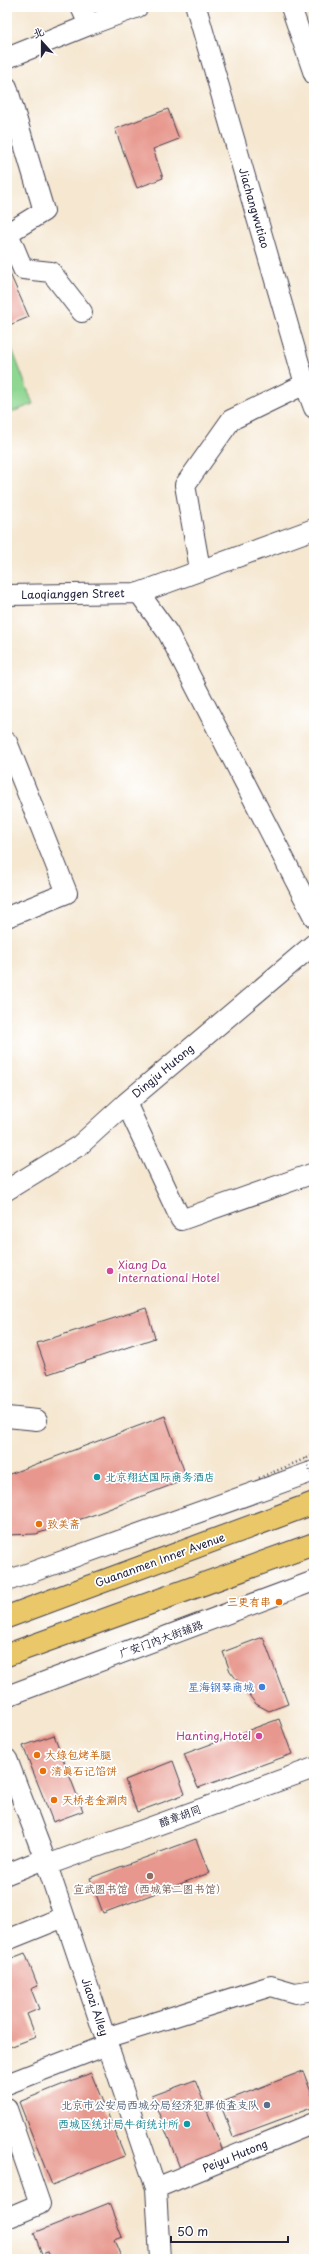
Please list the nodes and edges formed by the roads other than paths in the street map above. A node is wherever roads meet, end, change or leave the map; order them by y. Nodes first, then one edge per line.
1 (138, 7) edge
2 (196, 7) edge
3 (291, 7) edge
4 (85, 16) edge
5 (7, 58) edge
6 (314, 74) edge
7 (7, 87) edge
8 (82, 312) dead end
9 (305, 384) junction
10 (314, 408) edge
11 (314, 529) edge
12 (200, 569) junction
13 (139, 593) junction
14 (7, 595) edge
15 (7, 742) edge
16 (7, 916) edge
17 (314, 917) edge
18 (314, 944) edge
19 (126, 1103) junction
20 (314, 1173) edge
21 (7, 1190) edge
22 (7, 1417) edge
23 (37, 1420) dead end
24 (310, 1464) edge
25 (314, 1503) edge
26 (314, 1544) edge
27 (7, 1581) edge
28 (314, 1581) edge
29 (7, 1617) edge
30 (7, 1655) edge
31 (7, 1696) edge
32 (7, 1759) edge
33 (314, 1768) edge
34 (46, 1862) junction
35 (7, 1874) edge
36 (64, 1917) junction
37 (7, 1940) edge
38 (314, 1990) edge
39 (106, 2041) junction
40 (7, 2084) edge
41 (7, 2109) edge
42 (314, 2123) edge
43 (156, 2188) junction
44 (7, 2218) edge
45 (160, 2259) edge

1 - 4 street
2 - 9 street, Jiachangwutiao
3 - 6 street
4 - 5 street
7 - 8 street
9 - 10 street, Jiachangwutiao
9 - 12 street
11 - 12 street
12 - 13 street
13 - 14 street, Laoqianggen Street
13 - 17 street
15 - 16 street
18 - 19 street, Dingju Hutong
19 - 20 street
19 - 21 street, Dingju Hutong
22 - 23 street
24 - 27 street
25 - 29 main road, Guananmen Inner Avenue
26 - 30 main road
28 - 31 street, 广安门内大街辅路
32 - 34 street, Jiaozi Alley
33 - 34 street, 醋章胡同
34 - 35 street, 醋章胡同
34 - 36 street, Jiaozi Alley
36 - 37 street
36 - 39 street, Jiaozi Alley
38 - 39 street
39 - 40 street
39 - 43 street, Jiaozi Alley
41 - 44 street
42 - 43 street, Peiyu Hutong
43 - 45 street, Jiaozi Alley

